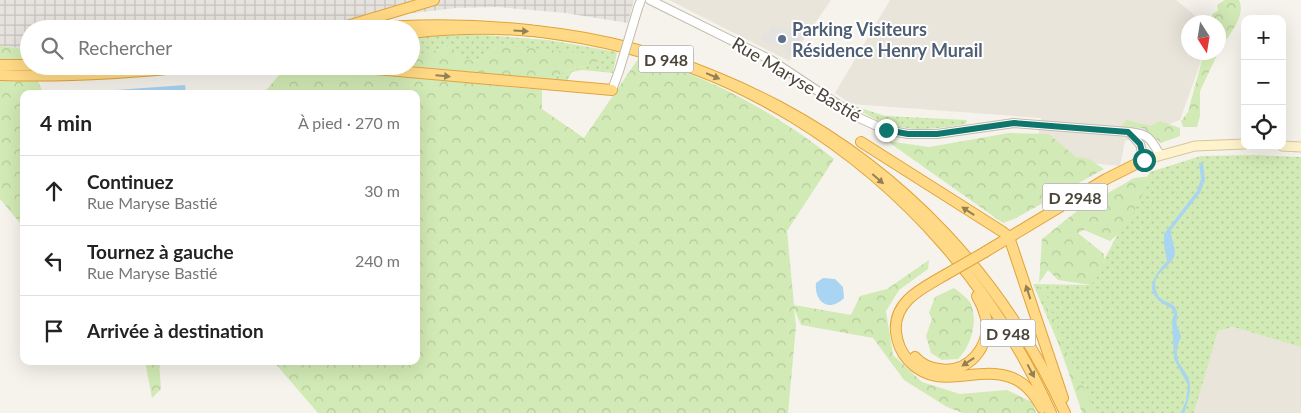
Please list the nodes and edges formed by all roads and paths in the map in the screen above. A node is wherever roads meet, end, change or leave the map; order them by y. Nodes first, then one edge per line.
1 (434, 0) edge
2 (650, 0) edge
3 (639, 4) edge
4 (487, 17) dead end
5 (367, 20) edge
6 (419, 20) edge
7 (420, 32) edge
8 (623, 34) dead end
9 (641, 38) dead end
10 (0, 65) edge
11 (20, 65) edge
12 (420, 73) edge
13 (0, 75) edge
14 (59, 75) edge
15 (612, 90) joint
16 (1128, 132) junction
17 (1241, 144) edge
18 (1286, 146) edge
19 (1301, 147) edge
20 (1160, 155) junction
21 (1144, 160) junction
22 (1008, 237) junction
23 (955, 258) junction
24 (918, 291) junction
25 (1045, 413) edge
26 (1051, 413) edge
27 (1066, 413) edge

1 - 5 highway
2 - 16 street, Rue Maryse Bastié
3 - 15 street, bridge
4 - 6 highway
7 -> 23 highway, D 948
8 - 9 highway, D 948
10 - 11 highway
12 -> 15 highway
13 - 14 highway
16 - 20 street, Rue Maryse Bastié
16 - 21 street
17 - 20 main road, D 2948
18 - 19 main road
20 - 21 main road, D 2948
21 - 22 highway, D 2948
22 - 24 highway, bridge
27 -> 22 highway
22 -> 27 highway, D 948
23 -> 24 highway
23 -> 26 highway, D 948
24 - 25 highway

